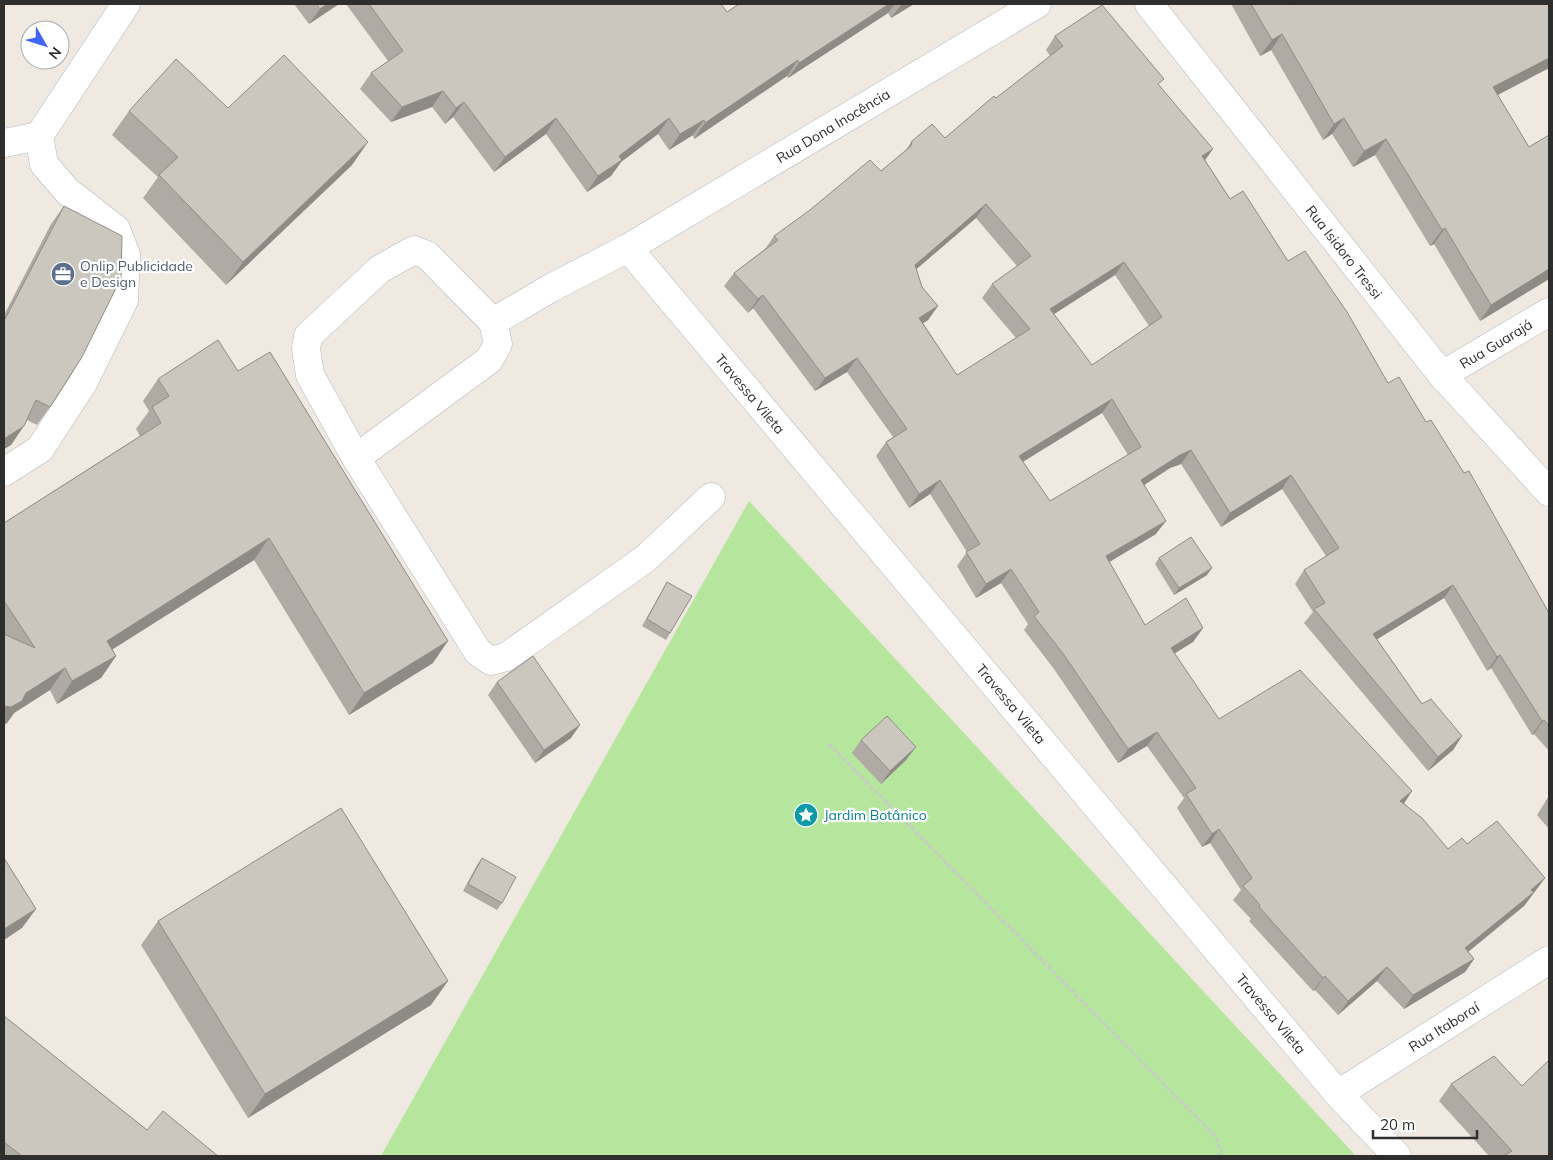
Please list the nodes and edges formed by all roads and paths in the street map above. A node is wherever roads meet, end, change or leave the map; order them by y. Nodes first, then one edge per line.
1 (126, 4) edge
2 (1037, 4) edge
3 (1149, 4) edge
4 (39, 136) junction
5 (4, 143) edge
6 (628, 248) junction
7 (1549, 312) edge
8 (493, 322) junction
9 (1442, 375) junction
10 (356, 458) junction
11 (4, 472) edge
12 (1549, 492) edge
13 (711, 497) dead end
14 (829, 744) dead end
15 (1549, 960) edge
16 (1338, 1094) junction
17 (1222, 1156) edge
18 (1397, 1156) edge

1 - 4 street
2 - 6 street, Rua Dona Inocência
3 - 9 street, Rua Isidoro Tressi
4 - 5 street
4 - 11 street
6 - 8 street, Rua Dona Inocência
6 - 16 street, Travessa Vileta
7 - 9 street, Rua Guarajá
8 - 10 street
8 - 10 street
9 - 12 street, Rua Isidoro Tressi
10 - 13 street
14 - 17 path
15 - 16 street, Rua Itaboraí
16 - 18 street, Travessa Vileta

